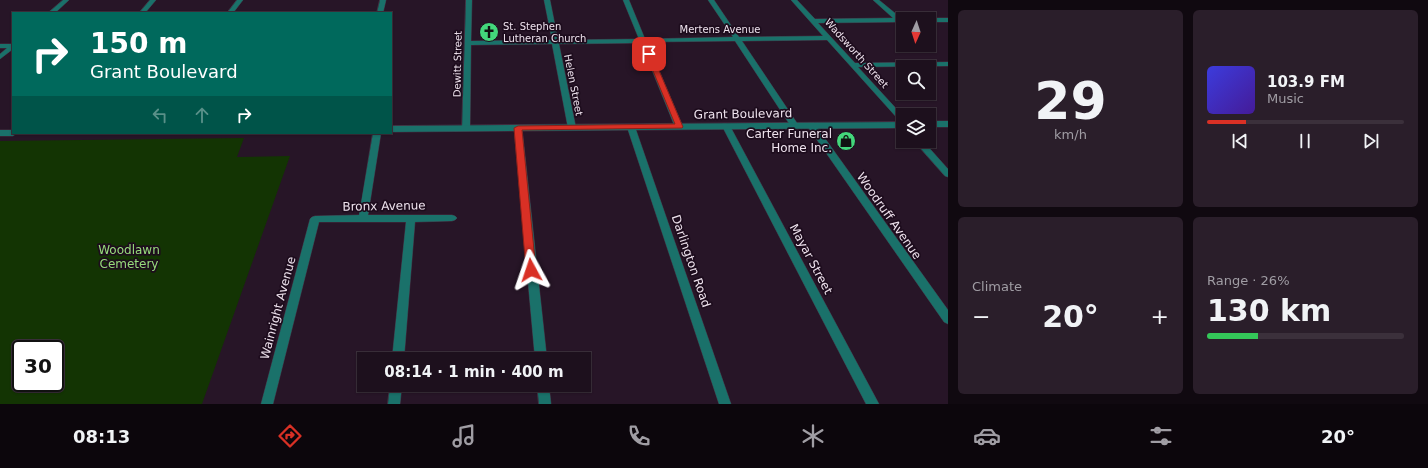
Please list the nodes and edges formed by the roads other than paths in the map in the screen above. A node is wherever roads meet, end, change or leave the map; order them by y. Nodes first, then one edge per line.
1 (66, 0) edge
2 (154, 0) edge
3 (240, 0) edge
4 (383, 0) edge
5 (469, 0) edge
6 (547, 0) edge
7 (626, 0) edge
8 (711, 0) edge
9 (794, 0) edge
10 (876, 0) edge
11 (52, 12) edge
12 (143, 12) edge
13 (231, 12) edge
14 (380, 12) edge
15 (896, 16) edge
16 (896, 20) edge
17 (936, 20) edge
18 (948, 20) edge
19 (813, 21) junction
20 (828, 38) junction
21 (737, 39) junction
22 (555, 40) junction
23 (643, 40) junction
24 (468, 43) junction
25 (0, 46) edge
26 (12, 46) edge
27 (12, 47) edge
28 (0, 58) edge
29 (948, 64) edge
30 (853, 65) junction
31 (896, 112) edge
32 (896, 124) edge
33 (936, 124) edge
34 (948, 124) edge
35 (726, 126) junction
36 (795, 126) junction
37 (811, 126) junction
38 (631, 127) junction
39 (680, 127) junction
40 (518, 128) junction
41 (572, 128) junction
42 (392, 129) edge
43 (466, 129) junction
44 (0, 133) edge
45 (12, 133) edge
46 (377, 134) edge
47 (924, 148) edge
48 (948, 174) edge
49 (411, 218) junction
50 (452, 218) dead end
51 (315, 219) joint
52 (363, 219) junction
53 (948, 319) edge
54 (399, 352) edge
55 (539, 352) edge
56 (395, 392) edge
57 (544, 392) edge
58 (266, 404) edge
59 (394, 404) edge
60 (545, 404) edge
61 (725, 404) edge
62 (873, 404) edge

1 - 11 street
2 - 12 street
3 - 13 street
4 - 14 street
5 - 24 street, Dewitt Street
6 - 22 street, Helen Street
7 - 23 street
8 - 21 street
9 - 19 street, Wadsworth Street
10 - 15 street
16 - 19 street
17 - 18 street
19 - 20 street, Wadsworth Street
20 - 21 street, Mertens Avenue
20 - 30 street, Wadsworth Street
21 - 23 street, Mertens Avenue
21 - 36 street
22 - 23 street, Mertens Avenue
22 - 24 street, Mertens Avenue
22 - 41 street, Helen Street
23 - 39 street
24 - 43 street, Dewitt Street
25 - 26 street
27 - 28 street
29 - 30 street
30 - 31 street, Wadsworth Street
32 - 37 street, Grant Boulevard
33 - 34 street
35 - 36 street, Grant Boulevard
35 - 39 street, Grant Boulevard
35 - 62 street, Mayar Street
36 - 37 street, Grant Boulevard
37 - 53 street, Woodruff Avenue
38 - 39 street, Grant Boulevard
38 - 41 street, Grant Boulevard
38 - 61 street, Darlington Road
40 - 41 street, Grant Boulevard
40 - 43 street, Grant Boulevard
40 - 55 street
42 - 43 street, Grant Boulevard
44 - 45 street
46 - 52 street
47 - 48 street
49 - 50 street, Bronx Avenue
49 - 52 street, Bronx Avenue
49 - 54 street
51 - 52 street, Bronx Avenue
51 - 58 street, Wainright Avenue
56 - 59 street
57 - 60 street

